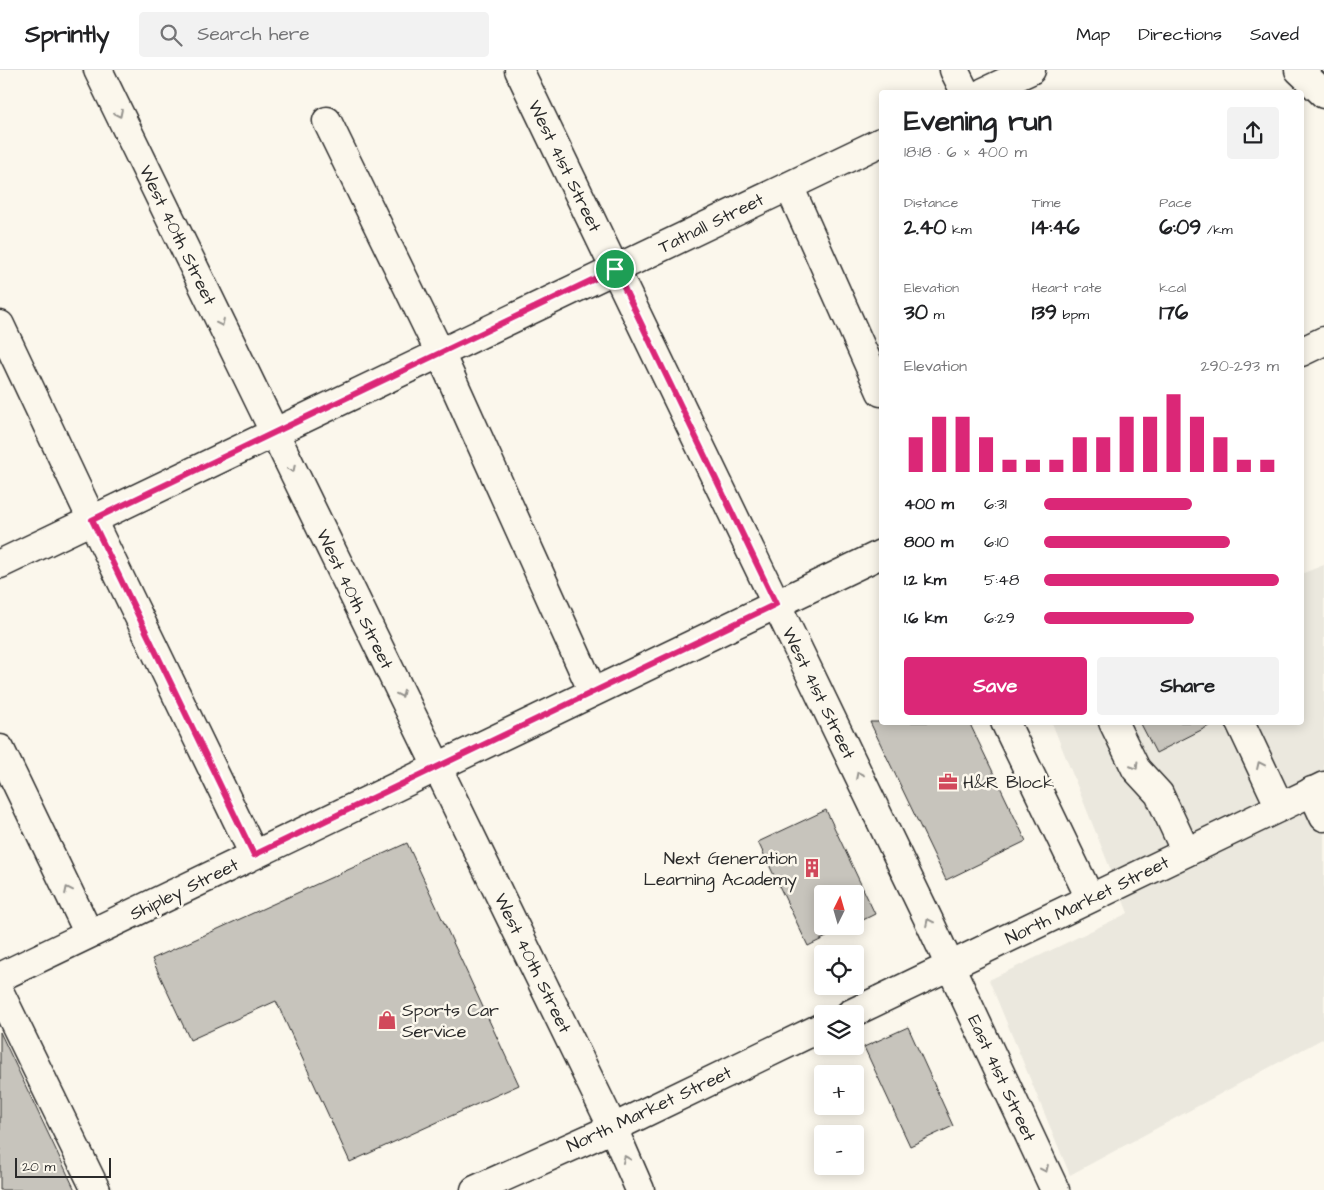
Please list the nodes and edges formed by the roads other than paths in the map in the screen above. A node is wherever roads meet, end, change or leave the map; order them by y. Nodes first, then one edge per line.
1 (98, 70) edge
2 (519, 70) edge
3 (954, 70) edge
4 (1030, 70) edge
5 (1299, 70) edge
6 (964, 90) edge
7 (988, 90) edge
8 (1324, 94) edge
9 (327, 121) dead end
10 (879, 143) edge
11 (789, 186) junction
12 (615, 269) junction
13 (0, 325) edge
14 (1324, 341) edge
15 (1304, 351) edge
16 (440, 353) junction
17 (879, 388) edge
18 (274, 433) junction
19 (92, 520) junction
20 (879, 555) edge
21 (0, 564) edge
22 (776, 604) junction
23 (593, 692) junction
24 (1006, 725) edge
25 (1114, 725) edge
26 (1241, 725) edge
27 (0, 749) edge
28 (437, 767) junction
29 (1318, 789) edge
30 (1280, 807) junction
31 (1324, 817) edge
32 (1186, 852) junction
33 (254, 855) junction
34 (1090, 898) junction
35 (89, 934) junction
36 (950, 966) junction
37 (0, 977) edge
38 (864, 1007) edge
39 (4, 1011) edge
40 (814, 1031) edge
41 (613, 1128) junction
42 (96, 1190) edge
43 (475, 1190) edge
44 (640, 1190) edge
45 (1054, 1190) edge

1 -> 18 street, West 40th Street
2 - 12 street, West 41st Street
3 - 6 street
4 - 7 street
5 - 8 street
9 - 16 street
10 - 11 street, Tatnall Street
11 - 12 street, Tatnall Street
11 - 17 street
12 - 16 street, Tatnall Street
12 - 22 street, West 41st Street
13 - 19 street
14 - 15 street
16 - 18 street, Tatnall Street
16 - 23 street
18 - 19 street, Tatnall Street
18 -> 28 street, West 40th Street
19 - 21 street, Tatnall Street
19 - 33 street
20 - 22 street, Shipley Street
22 - 23 street, Shipley Street
36 -> 22 street, West 41st Street
23 - 28 street, Shipley Street
24 - 34 street
25 -> 32 street
30 -> 26 street
35 -> 27 street
28 - 33 street, Shipley Street
28 - 41 street, West 40th Street
29 - 30 street, North Market Street
29 - 31 street
30 - 32 street, North Market Street
32 - 34 street, North Market Street
33 - 35 street, Shipley Street
34 - 36 street, North Market Street
35 - 37 street, Shipley Street
36 - 38 street, North Market Street
36 -> 45 street, East 41st Street
39 - 42 street
40 - 41 street, North Market Street
41 - 43 street, North Market Street
44 -> 41 street, West 40th Street

